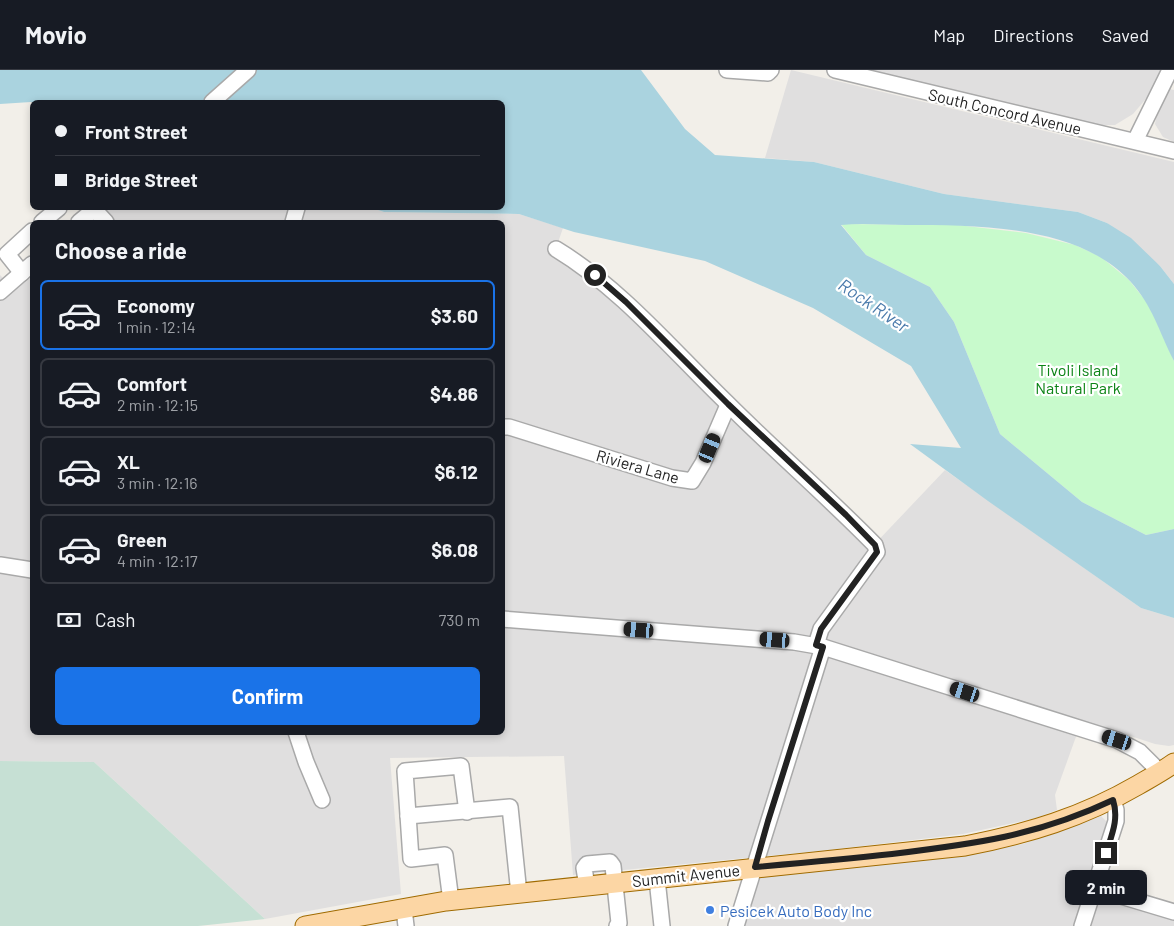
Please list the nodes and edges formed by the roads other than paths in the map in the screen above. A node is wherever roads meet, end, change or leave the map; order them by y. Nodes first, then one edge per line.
1 (248, 70) edge
2 (727, 70) edge
3 (771, 70) edge
4 (836, 70) edge
5 (1170, 70) edge
6 (214, 100) edge
7 (1135, 141) junction
8 (1174, 151) edge
9 (57, 210) edge
10 (93, 210) edge
11 (97, 210) edge
12 (44, 220) edge
13 (81, 220) edge
14 (104, 220) edge
15 (30, 233) edge
16 (556, 249) dead end
17 (27, 268) edge
18 (0, 292) edge
19 (728, 404) junction
20 (505, 428) edge
21 (0, 565) edge
22 (30, 570) edge
23 (505, 619) edge
24 (820, 646) junction
25 (297, 735) edge
26 (1170, 769) edge
27 (322, 800) dead end
28 (1113, 800) junction
29 (467, 812) junction
30 (408, 816) junction
31 (755, 867) junction
32 (658, 879) junction
33 (615, 883) junction
34 (1094, 888) junction
35 (519, 894) junction
36 (451, 900) junction
37 (1174, 912) edge
38 (405, 917) edge
39 (312, 925) edge
40 (617, 926) edge
41 (662, 926) edge
42 (736, 926) edge
43 (1082, 926) edge

1 - 6 street
2 - 3 street
4 - 7 street, South Concord Avenue
5 - 7 street
7 - 8 street, South Concord Avenue
9 - 12 street
10 - 13 street
11 - 14 street
15 - 17 street
16 - 19 street
17 - 18 street
19 - 20 street, Riviera Lane
19 - 24 street
21 - 22 street
23 - 24 street
24 - 26 street
24 - 31 street
25 - 27 street
26 - 28 main road, Summit Avenue
28 - 31 main road, Summit Avenue
28 - 34 street
29 - 30 street
29 - 30 street
29 - 35 street
30 - 36 street
31 - 32 main road, Summit Avenue
31 - 42 street
32 - 33 main road, Summit Avenue
32 - 41 street
33 - 35 main road, Summit Avenue
33 - 40 street
34 - 37 street
34 - 43 street
35 - 36 main road, Summit Avenue
36 - 38 main road, Summit Avenue
38 - 39 main road, Summit Avenue

